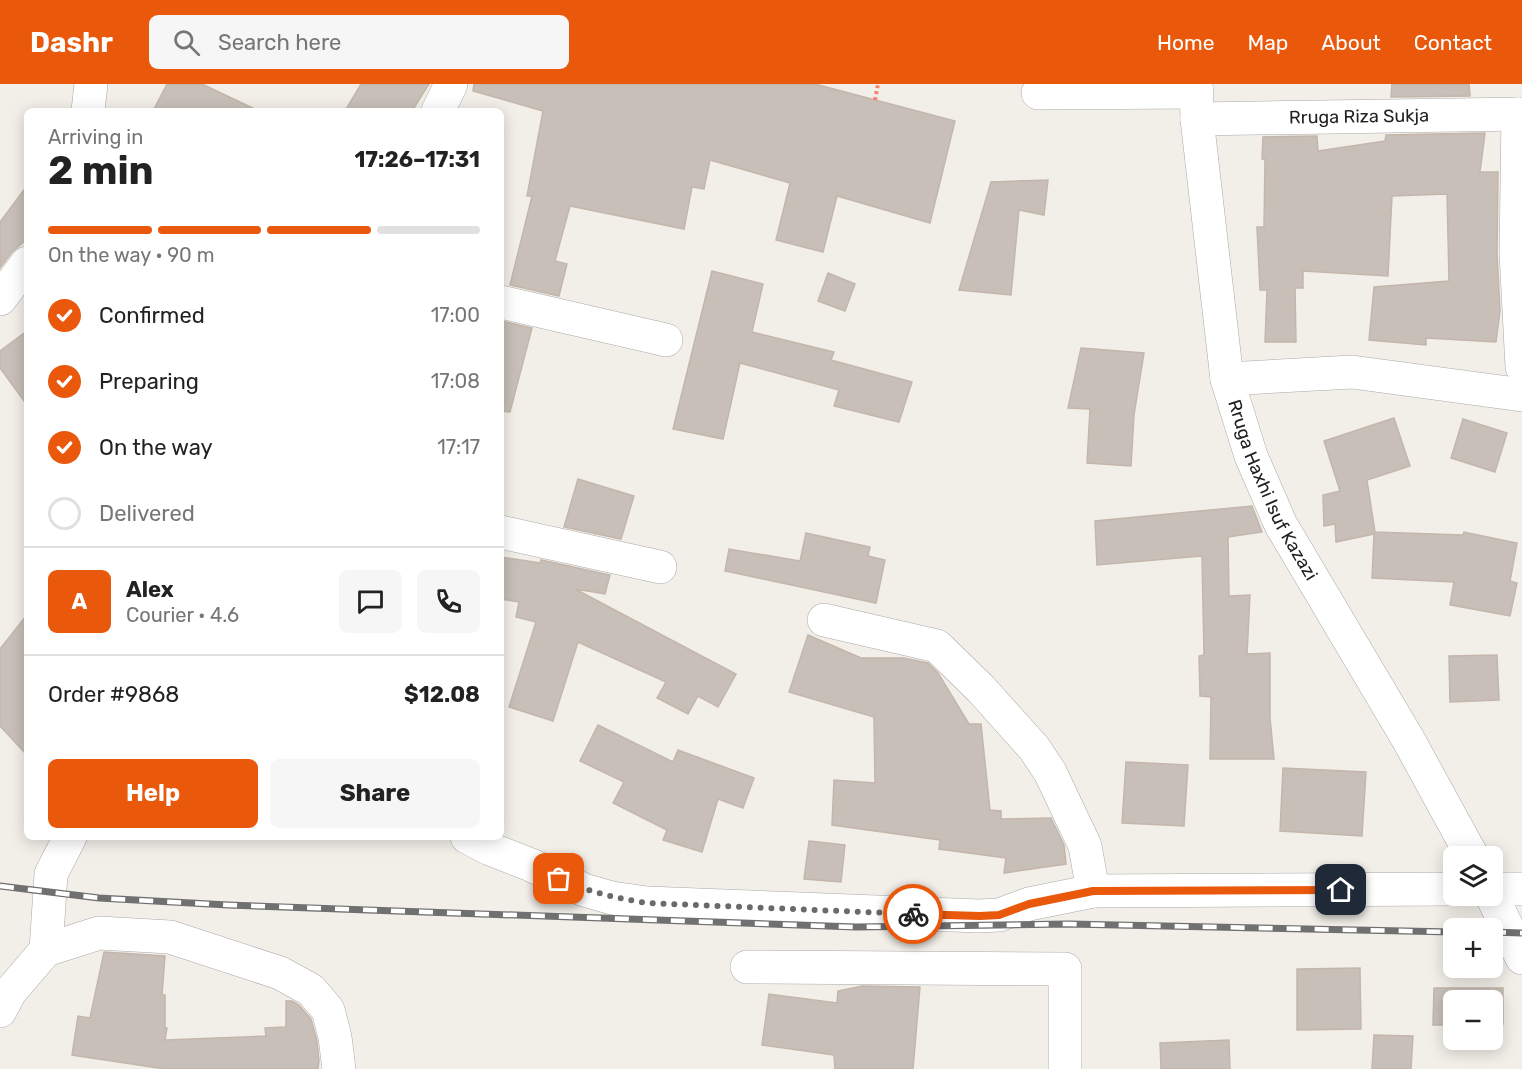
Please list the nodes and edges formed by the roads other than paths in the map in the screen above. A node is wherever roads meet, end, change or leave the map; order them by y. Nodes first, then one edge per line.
1 (91, 84) edge
2 (451, 84) edge
3 (1038, 93) dead end
4 (1197, 98) edge
5 (88, 108) edge
6 (439, 108) edge
7 (1520, 114) edge
8 (24, 267) edge
9 (0, 298) edge
10 (504, 303) edge
11 (666, 340) dead end
12 (1522, 367) edge
13 (1227, 379) junction
14 (1522, 395) edge
15 (504, 533) edge
16 (660, 567) dead end
17 (824, 620) dead end
18 (68, 840) edge
19 (473, 840) edge
20 (1467, 846) edge
21 (1443, 889) edge
22 (1503, 889) edge
23 (1522, 889) edge
24 (1093, 891) junction
25 (1497, 906) edge
26 (46, 950) junction
27 (1522, 958) edge
28 (747, 967) dead end
29 (0, 1011) edge
30 (339, 1069) edge
31 (1065, 1069) edge

1 - 5 street
2 - 6 street
3 - 4 street, Rruga Riza Sukja
4 - 7 street, Rruga Riza Sukja
4 - 13 street, Rruga Haxhi Isuf Kazazi
7 - 12 street
8 - 9 street
10 - 11 street
13 - 14 street
13 - 20 street, Rruga Haxhi Isuf Kazazi
15 - 16 street
17 - 24 street
18 - 26 street
19 - 24 street
21 - 24 street
22 - 23 street
25 - 27 street
26 - 29 street
26 - 30 street
28 - 31 street

